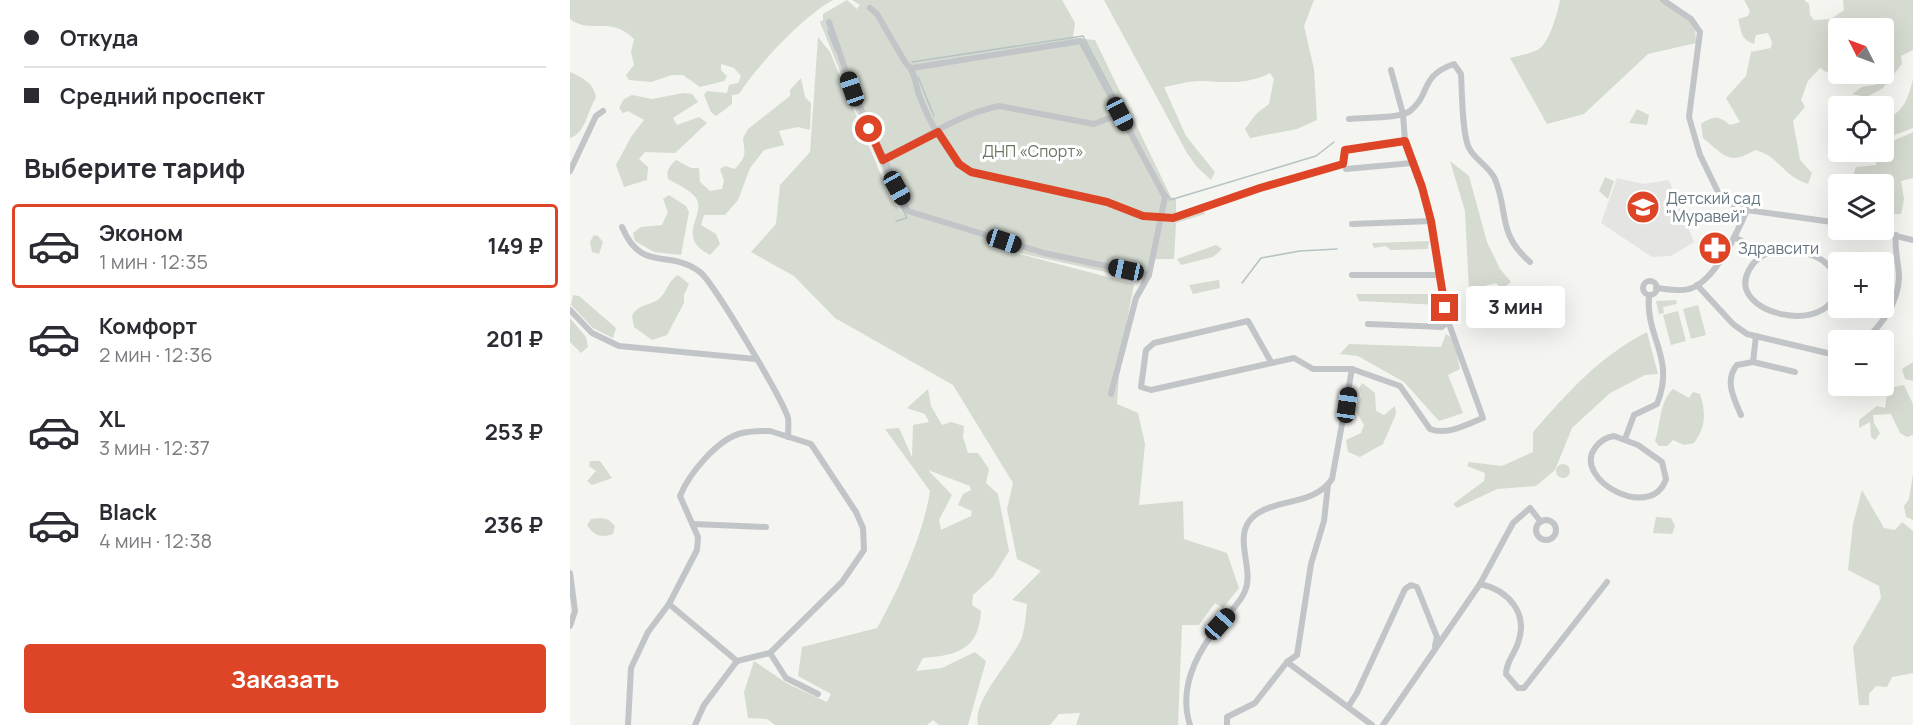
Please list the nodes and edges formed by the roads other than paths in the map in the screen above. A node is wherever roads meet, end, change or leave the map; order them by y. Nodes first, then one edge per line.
1 (1663, 0) edge
2 (870, 8) dead end
3 (829, 22) dead end
4 (912, 68) junction
5 (1391, 70) dead end
6 (603, 111) dead end
7 (1120, 114) junction
8 (1403, 114) junction
9 (1349, 119) dead end
10 (938, 132) junction
11 (1405, 141) junction
12 (883, 160) junction
13 (1412, 163) junction
14 (1346, 169) dead end
15 (570, 171) edge
16 (1747, 210) junction
17 (1160, 217) junction
18 (1431, 221) junction
19 (1828, 221) edge
20 (1352, 224) dead end
21 (622, 227) dead end
22 (1896, 235) joint
23 (1734, 237) junction
24 (1913, 240) edge
25 (1760, 257) junction
26 (1530, 262) dead end
27 (1149, 275) junction
28 (1352, 275) dead end
29 (1440, 276) junction
30 (1697, 285) junction
31 (1656, 288) junction
32 (1649, 295) junction
33 (570, 310) edge
34 (1448, 321) junction
35 (1368, 324) dead end
36 (1875, 330) edge
37 (1756, 336) junction
38 (1828, 353) edge
39 (756, 360) junction
40 (1271, 362) junction
41 (1753, 362) junction
42 (1352, 369) junction
43 (1794, 372) dead end
44 (1111, 394) dead end
45 (1741, 415) dead end
46 (788, 436) junction
47 (1625, 439) junction
48 (1329, 485) junction
49 (1541, 522) dead end
50 (693, 524) junction
51 (766, 527) dead end
52 (570, 573) edge
53 (1607, 582) dead end
54 (1480, 584) junction
55 (669, 604) junction
56 (570, 626) edge
57 (1435, 647) junction
58 (771, 653) junction
59 (737, 662) junction
60 (1287, 662) junction
61 (818, 693) dead end
62 (1348, 707) junction
63 (627, 725) edge
64 (695, 725) edge
65 (1190, 725) edge
66 (1227, 725) edge
67 (1372, 725) edge
68 (1383, 725) edge

1 - 16 street
2 - 4 street
3 - 12 street
4 - 7 street
4 - 10 street
5 - 8 street
6 - 15 street
7 - 10 street
7 - 17 street
8 - 9 street
8 - 11 street
8 - 26 street
10 - 12 street
10 - 17 street
11 - 13 street
11 - 17 street
12 - 27 street
13 - 14 street
13 - 18 street
16 - 19 street
16 - 23 street
17 - 27 street
18 - 20 street
18 - 29 street
21 - 39 street
22 - 24 street
22 - 36 street
23 - 25 street
23 - 30 street
25 - 25 street
27 - 44 street
28 - 29 street
29 - 34 street
30 - 31 street
30 - 37 street
31 - 32 street
31 - 32 street
32 - 47 street
33 - 39 street
34 - 35 street
34 - 42 street
37 - 38 street
37 - 41 street
39 - 46 street
40 - 40 street
40 - 42 street
41 - 43 street
41 - 45 street
42 - 48 street
46 - 50 street
46 - 58 street
47 - 47 street
48 - 60 street
48 - 65 street
49 - 54 street
50 - 51 street
50 - 55 street
52 - 56 street
53 - 54 street
54 - 57 street
55 - 59 street
55 - 63 street
57 - 62 street
57 - 68 street
58 - 59 street
58 - 61 street
59 - 64 street
60 - 62 street
60 - 66 street
62 - 67 street

